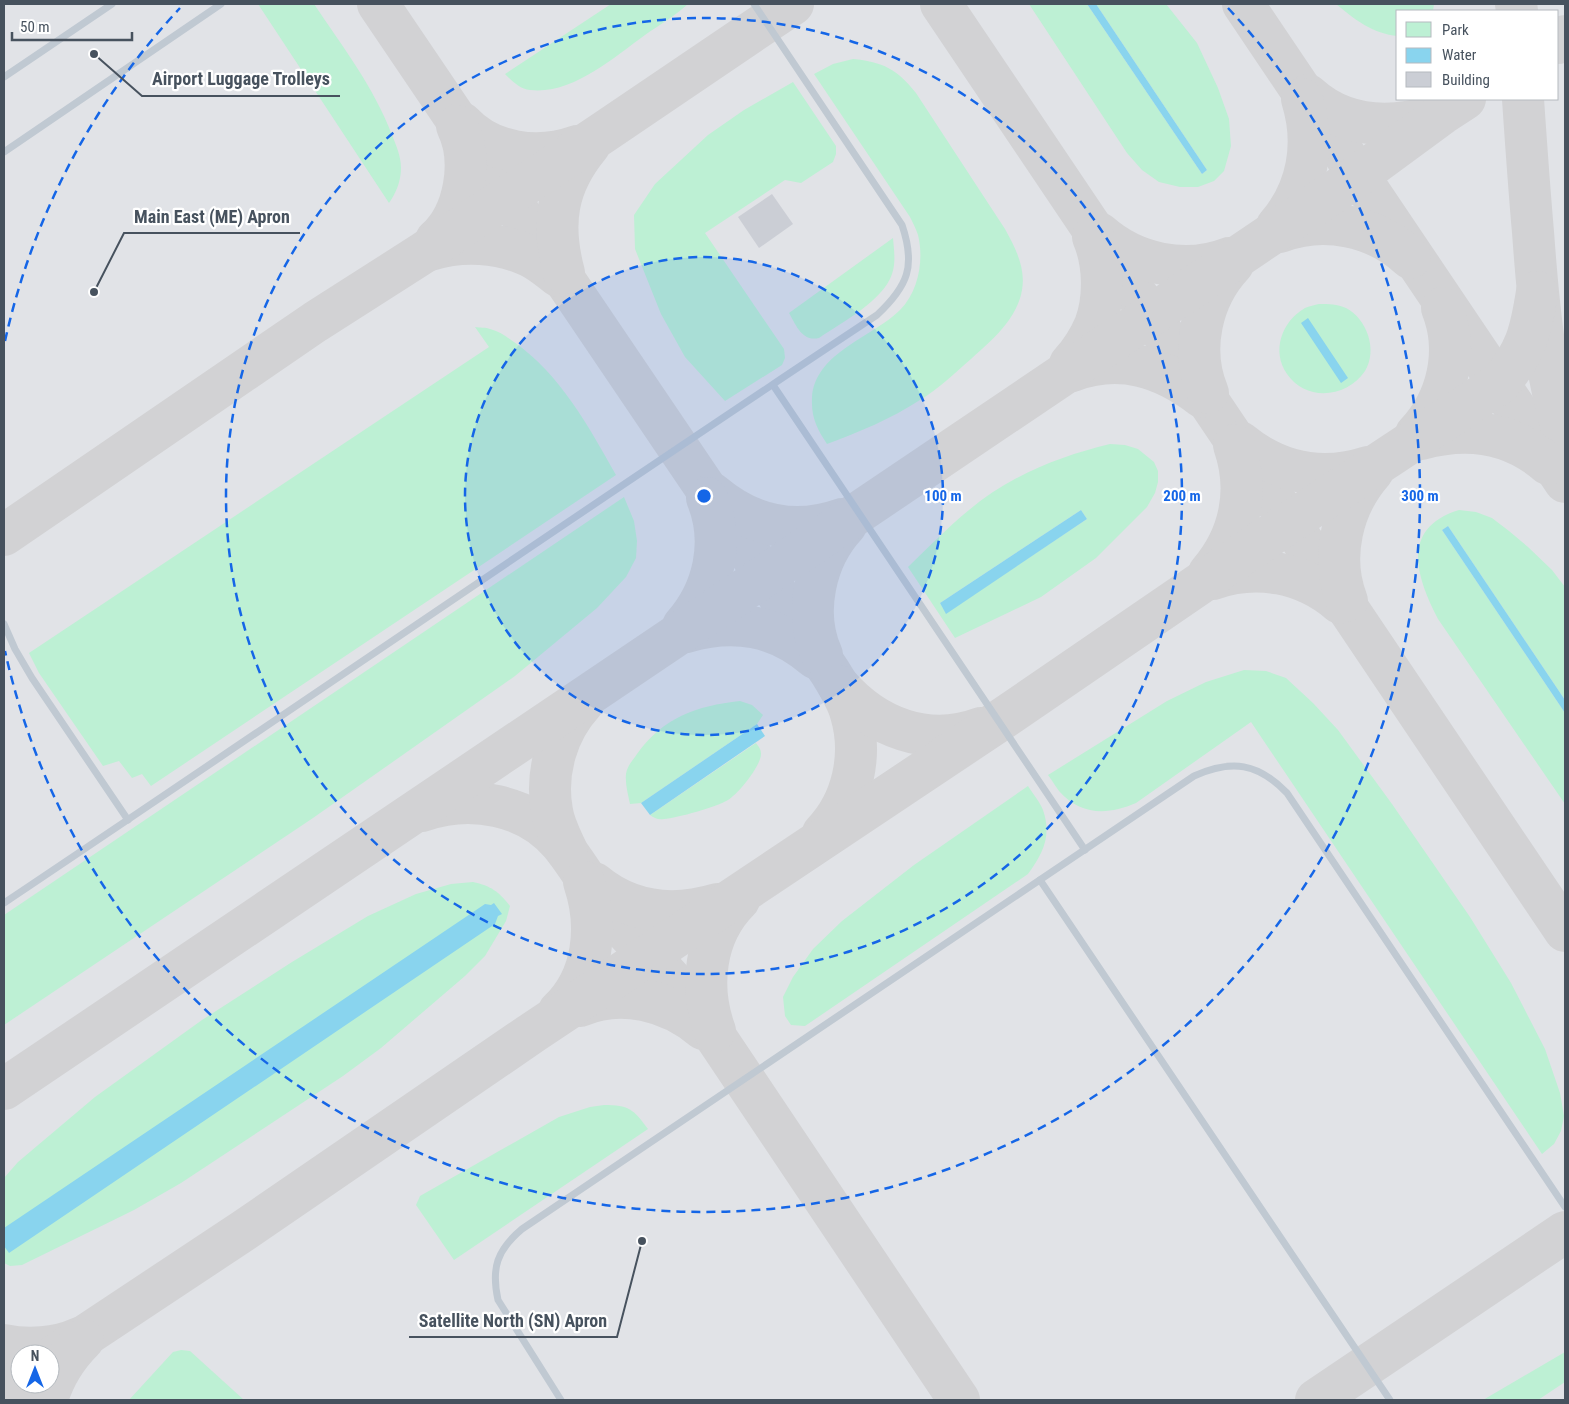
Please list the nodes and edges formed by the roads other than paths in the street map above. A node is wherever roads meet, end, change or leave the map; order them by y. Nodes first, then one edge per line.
1 (112, 4) edge
2 (221, 4) edge
3 (754, 4) edge
4 (4, 77) edge
5 (4, 152) edge
6 (773, 385) junction
7 (4, 624) edge
8 (128, 820) junction
9 (1085, 850) junction
10 (1040, 880) junction
11 (4, 903) edge
12 (1565, 1207) edge
13 (561, 1400) edge
14 (1390, 1400) edge

1 - 4 lane
2 - 5 lane
3 - 6 lane
6 - 8 lane
6 - 9 lane
7 - 8 lane
8 - 11 lane
9 - 10 lane
9 - 12 lane
10 - 13 lane
10 - 14 lane

